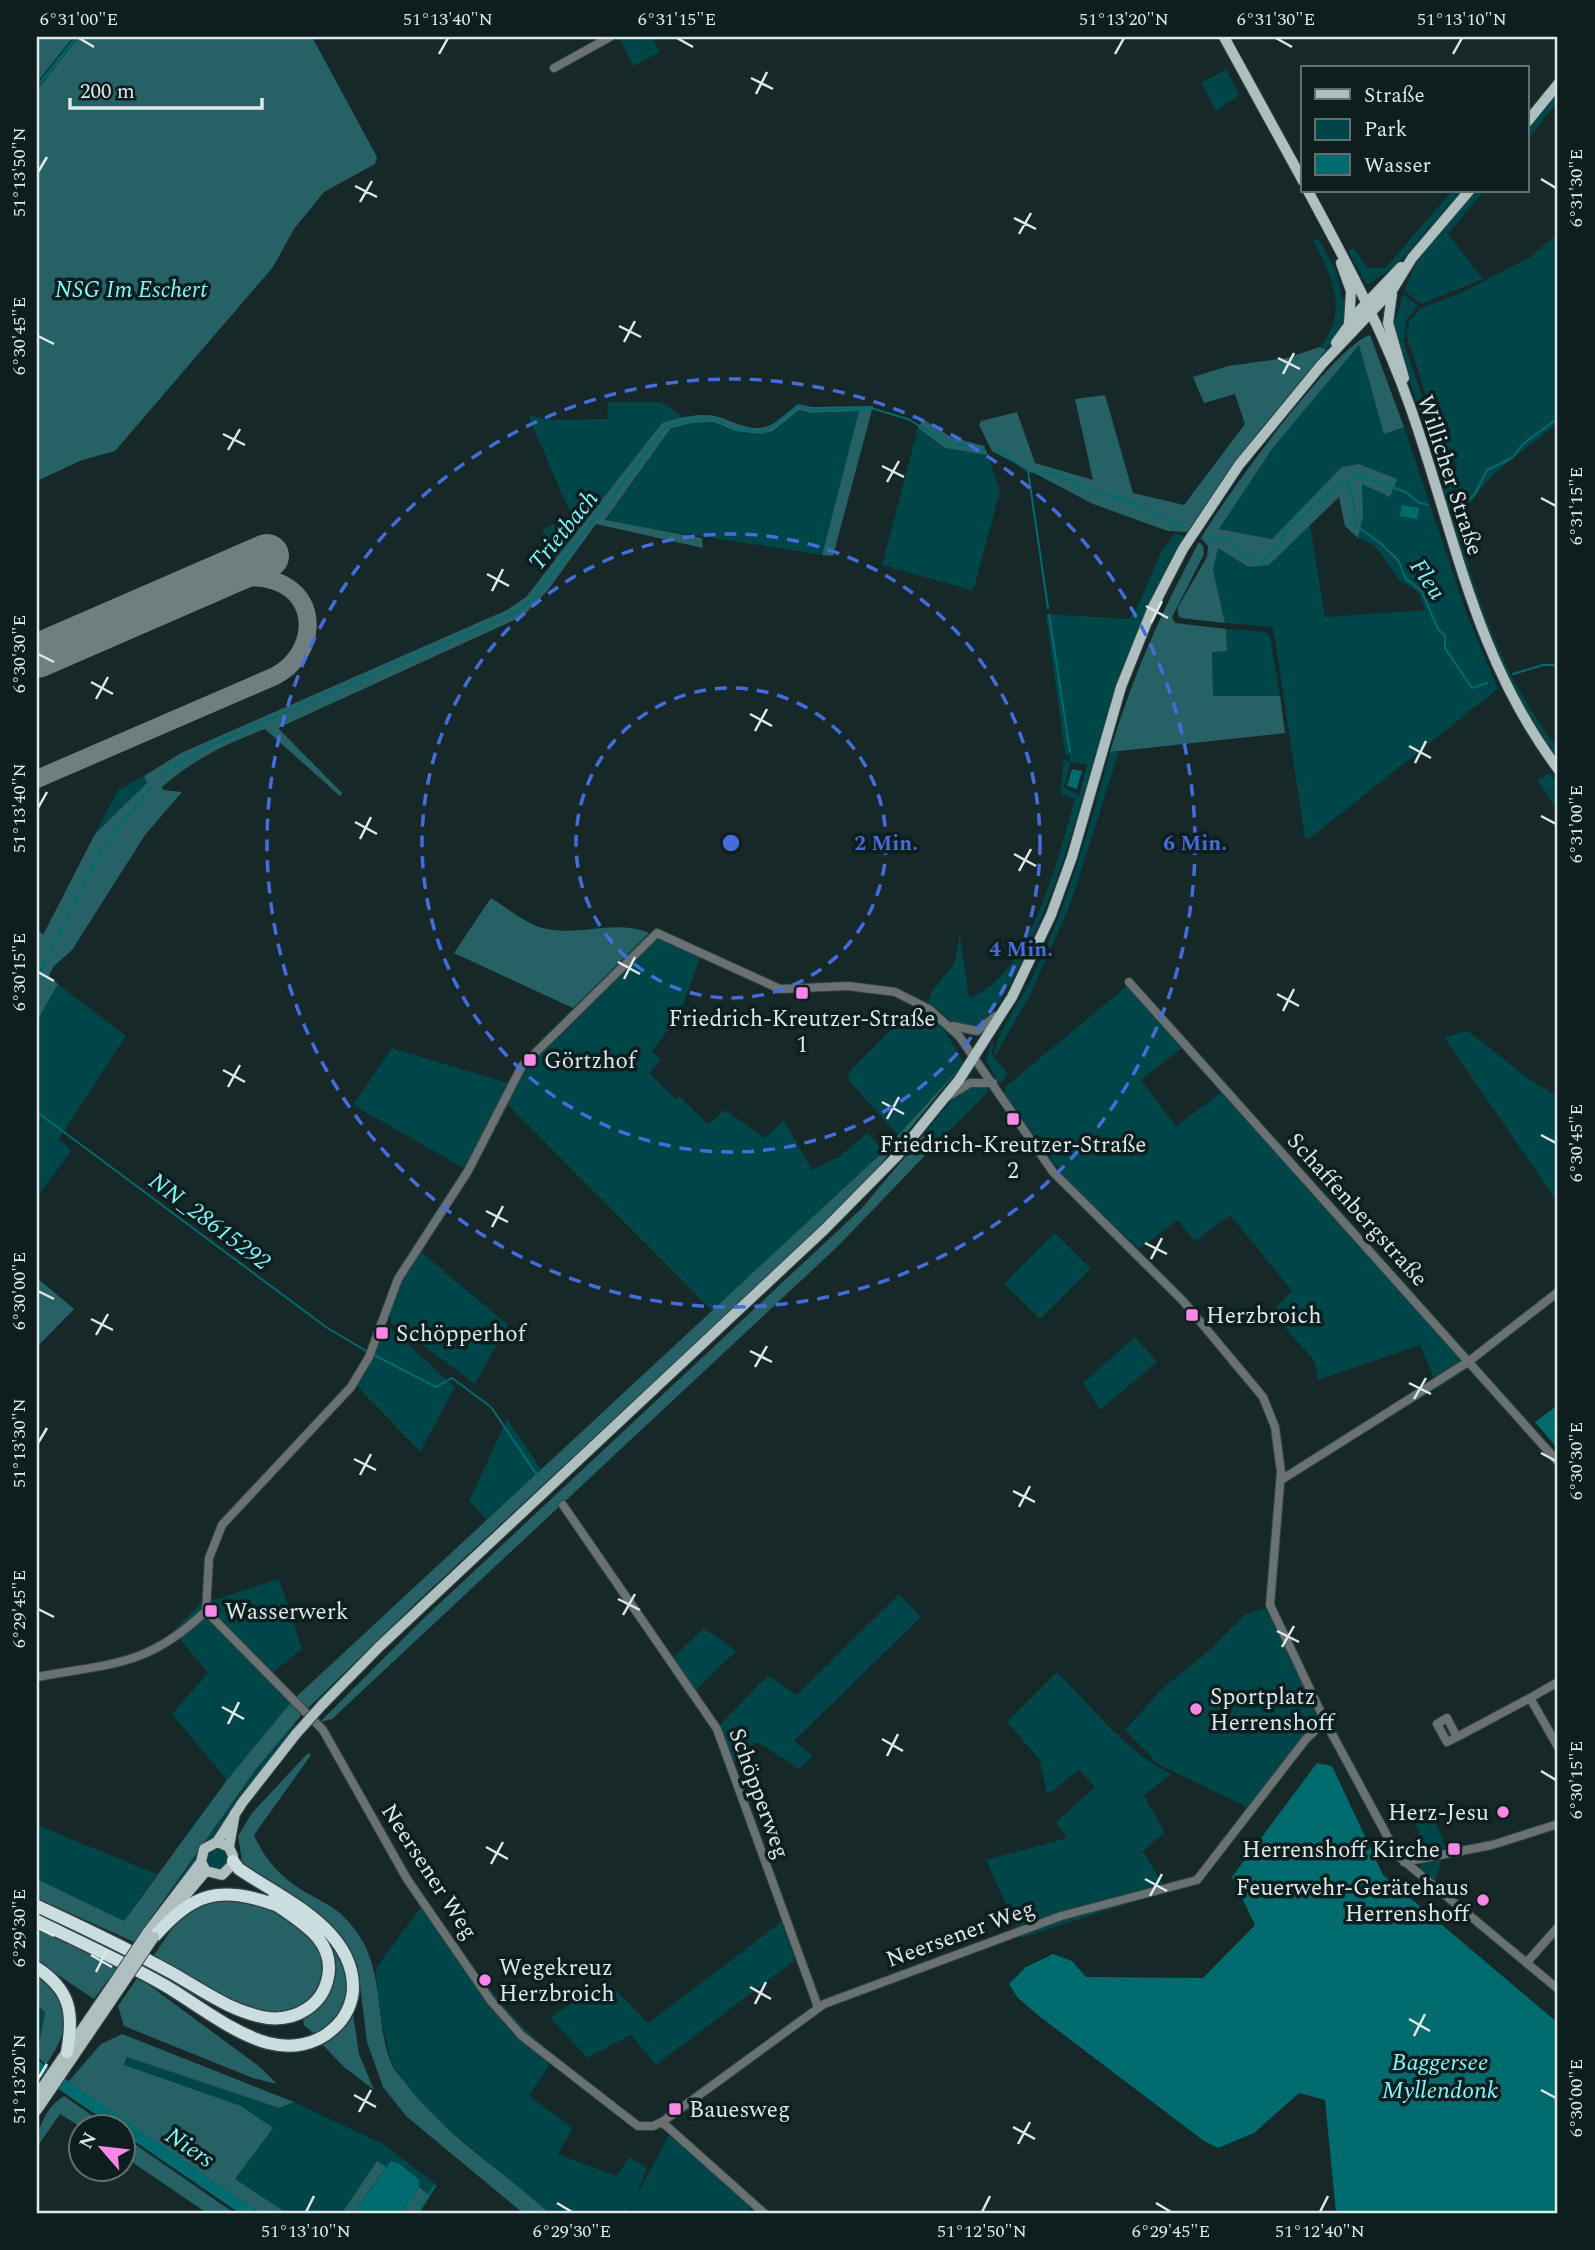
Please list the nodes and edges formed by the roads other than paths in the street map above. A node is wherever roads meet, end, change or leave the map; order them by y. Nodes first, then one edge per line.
1 (610, 37) edge
2 (1224, 37) edge
3 (554, 68) dead end
4 (1558, 84) edge
5 (1528, 121) edge
6 (1301, 177) edge
7 (1309, 192) edge
8 (1468, 192) edge
9 (1330, 233) junction
10 (1412, 258) junction
11 (1393, 289) junction
12 (1370, 307) junction
13 (1348, 326) junction
14 (1322, 364) junction
15 (1405, 392) junction
16 (1557, 767) edge
17 (1129, 982) dead end
18 (1012, 998) junction
19 (947, 1024) junction
20 (975, 1057) junction
21 (993, 1083) junction
22 (945, 1099) junction
23 (1558, 1292) edge
24 (1468, 1362) junction
25 (1558, 1462) edge
26 (1281, 1480) junction
27 (563, 1505) dead end
28 (206, 1611) junction
29 (37, 1677) edge
30 (1558, 1682) edge
31 (1530, 1698) junction
32 (1325, 1721) junction
33 (1457, 1737) dead end
34 (1558, 1746) edge
35 (235, 1813) junction
36 (1558, 1824) edge
37 (216, 1842) junction
38 (229, 1847) junction
39 (233, 1861) junction
40 (1404, 1862) junction
41 (203, 1867) junction
42 (226, 1873) junction
43 (277, 1905) junction
44 (37, 1906) edge
45 (37, 1921) edge
46 (1558, 1927) edge
47 (150, 1935) junction
48 (1528, 1961) junction
49 (37, 1968) edge
50 (1558, 1989) edge
51 (818, 2007) junction
52 (65, 2060) junction
53 (38, 2103) edge
54 (662, 2122) junction
55 (764, 2213) edge

1 - 3 street
2 - 6 main road
4 - 5 main road
7 - 9 main road, Willicher Straße
8 - 10 main road
9 - 12 main road, Willicher Straße
9 - 13 main road
10 - 11 main road
10 - 12 main road
11 - 12 main road
11 - 15 main road
12 - 13 main road
12 - 14 main road
12 - 15 main road, Willicher Straße
13 - 14 main road
14 - 18 main road
15 - 16 main road, Willicher Straße
17 - 24 street, Schaffenbergstraße
18 - 19 street
18 - 20 main road
19 - 20 street
19 - 28 street
20 - 21 street
20 - 22 main road
21 - 22 street
21 - 26 street
22 - 35 main road, bridge
23 - 24 street
24 - 25 street, Schaffenbergstraße
24 - 26 street
26 - 32 street
27 - 51 street, Schöpperweg
28 - 29 street
28 - 54 street, Neersener Weg
30 - 31 street
31 - 33 street
31 - 34 street
32 - 40 street
32 - 51 street, Neersener Weg
35 - 37 main road
35 - 38 main road
36 - 40 street
37 - 38 main road
37 - 41 main road
38 - 39 main road
39 - 42 main road
39 - 45 highway
40 - 48 street
41 - 42 main road
41 - 47 main road
42 - 43 highway
43 - 44 highway
43 - 47 highway
46 - 48 street
47 - 52 main road, bridge
48 - 50 street
49 - 52 highway
51 - 54 street, Neersener Weg
52 - 53 main road
54 - 55 street

